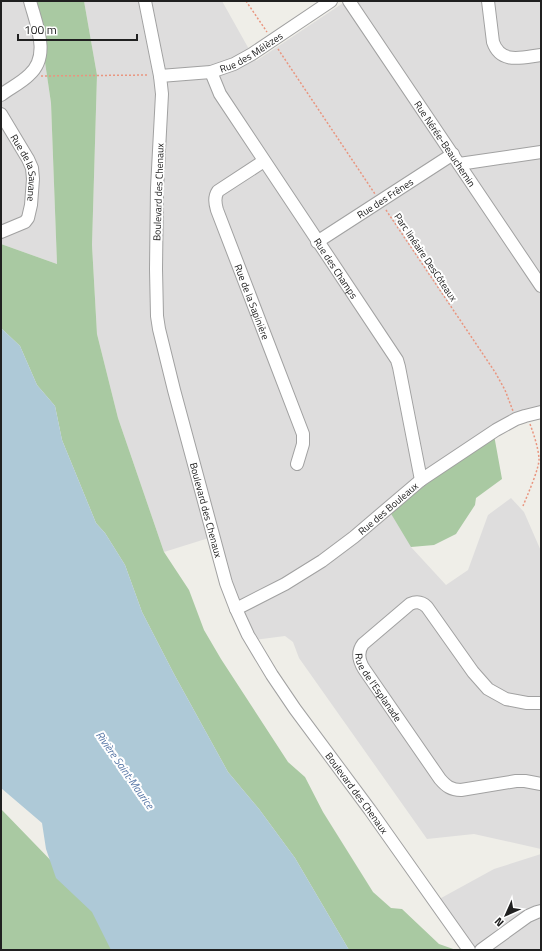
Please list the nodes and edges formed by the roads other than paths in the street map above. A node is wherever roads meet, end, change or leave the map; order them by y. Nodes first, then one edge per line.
1 (30, 1) edge
2 (145, 1) edge
3 (332, 1) edge
4 (350, 1) edge
5 (488, 1) edge
6 (541, 55) edge
7 (210, 72) junction
8 (160, 76) junction
9 (1, 95) edge
10 (1, 114) edge
11 (541, 152) edge
12 (456, 159) junction
13 (264, 161) junction
14 (1, 232) edge
15 (317, 242) junction
16 (541, 286) edge
17 (538, 418) edge
18 (297, 464) dead end
19 (421, 480) junction
20 (236, 609) junction
21 (541, 703) edge
22 (541, 784) edge
23 (541, 911) edge
24 (469, 950) edge
25 (481, 950) edge

1 - 9 street
2 - 8 street, Boulevard des Chenaux
3 - 7 street, Rue des Mélèzes
4 - 12 street, Rue Nérée-Beauchemin
5 - 6 street
7 - 8 street, Rue des Mélèzes
7 - 13 street, Rue des Champs
8 - 20 street, Boulevard des Chenaux
10 - 14 street, Rue de la Savane
11 - 12 street, Rue des Frênes
12 - 15 street, Rue des Frênes
12 - 16 street, Rue Nérée-Beauchemin
13 - 15 street, Rue des Champs
13 - 18 street, Rue de la Sapinière
15 - 19 street, Rue des Champs
17 - 19 street, Rue des Bouleaux
19 - 20 street, Rue des Bouleaux
20 - 24 street, Boulevard des Chenaux
21 - 22 street, Rue de l'Esplanade
23 - 25 street

